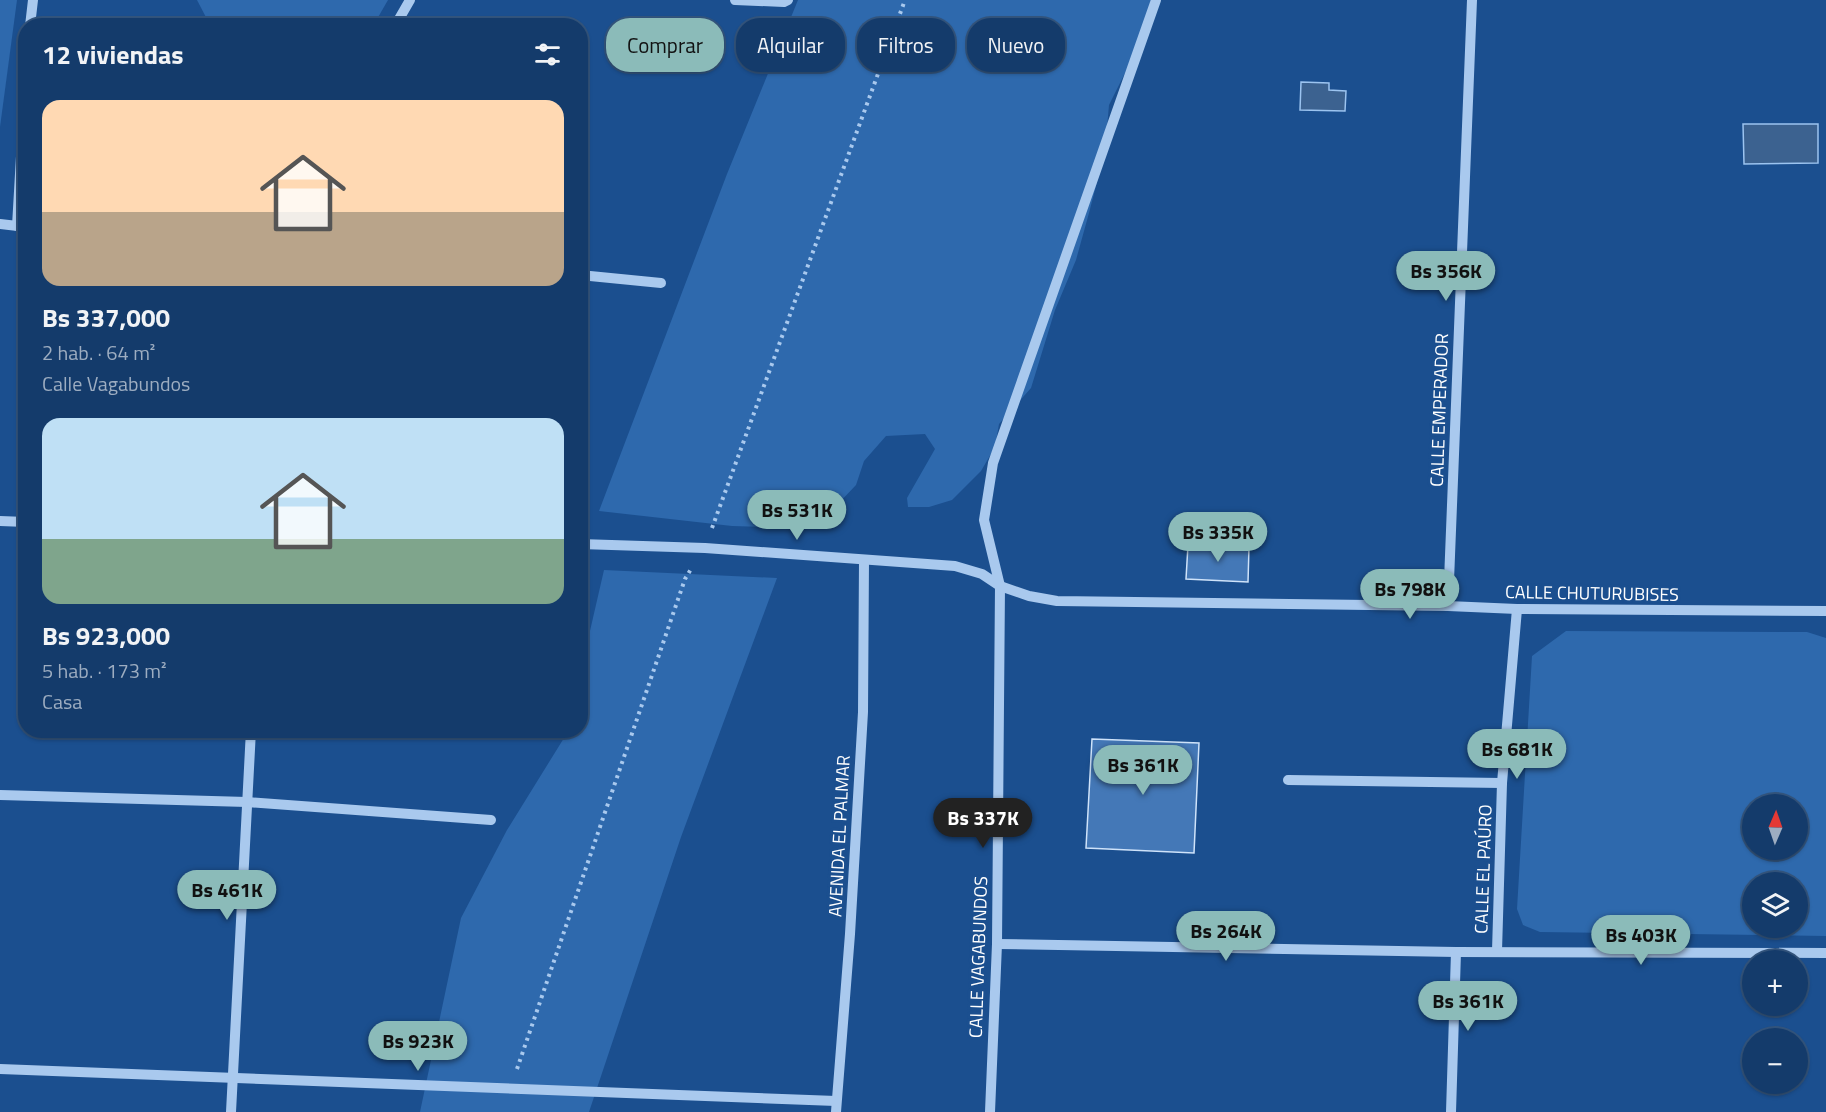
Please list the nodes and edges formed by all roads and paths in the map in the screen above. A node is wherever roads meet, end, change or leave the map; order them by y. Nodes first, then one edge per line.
1 (33, 0) edge
2 (410, 0) edge
3 (735, 0) edge
4 (788, 0) edge
5 (1156, 0) edge
6 (1472, 0) edge
7 (31, 18) edge
8 (400, 18) edge
9 (0, 224) edge
10 (18, 226) edge
11 (588, 276) edge
12 (661, 283) dead end
13 (0, 521) edge
14 (18, 522) edge
15 (588, 544) edge
16 (864, 560) junction
17 (1000, 586) junction
18 (1448, 606) junction
19 (1516, 609) junction
20 (1826, 611) edge
21 (251, 738) edge
22 (1288, 780) dead end
23 (1503, 783) junction
24 (0, 795) edge
25 (248, 802) junction
26 (491, 820) dead end
27 (997, 944) junction
28 (1497, 951) junction
29 (1456, 952) junction
30 (1826, 953) edge
31 (0, 1069) edge
32 (232, 1077) junction
33 (836, 1107) edge
34 (231, 1112) edge
35 (990, 1112) edge
36 (1451, 1112) edge

1 - 7 street
2 - 8 street
3 - 4 street
5 - 17 street, CALLE VAGABUNDOS
6 - 18 street, CALLE EMPERADOR
9 - 10 street
11 - 12 street
13 - 14 street
15 - 16 street, CALLE CHUTURUBISES
16 - 17 street, CALLE CHUTURUBISES
16 - 33 street, AVENIDA EL PALMAR
17 - 18 street, CALLE CHUTURUBISES
17 - 27 street, CALLE VAGABUNDOS
18 - 19 street, CALLE CHUTURUBISES
19 - 20 street, CALLE CHUTURUBISES
19 - 23 street, CALLE EL PAÚRO
21 - 25 street
22 - 23 street
23 - 28 street, CALLE EL PAÚRO
24 - 25 street
25 - 26 street
25 - 32 street
27 - 29 street, CALLE EL PAÚRO
27 - 35 street, CALLE VAGABUNDOS
28 - 29 street, CALLE EL PAÚRO
28 - 30 street, CALLE EL PAÚRO
29 - 36 street, CALLE EL PAÚRO
31 - 32 street
32 - 33 street
32 - 34 street

